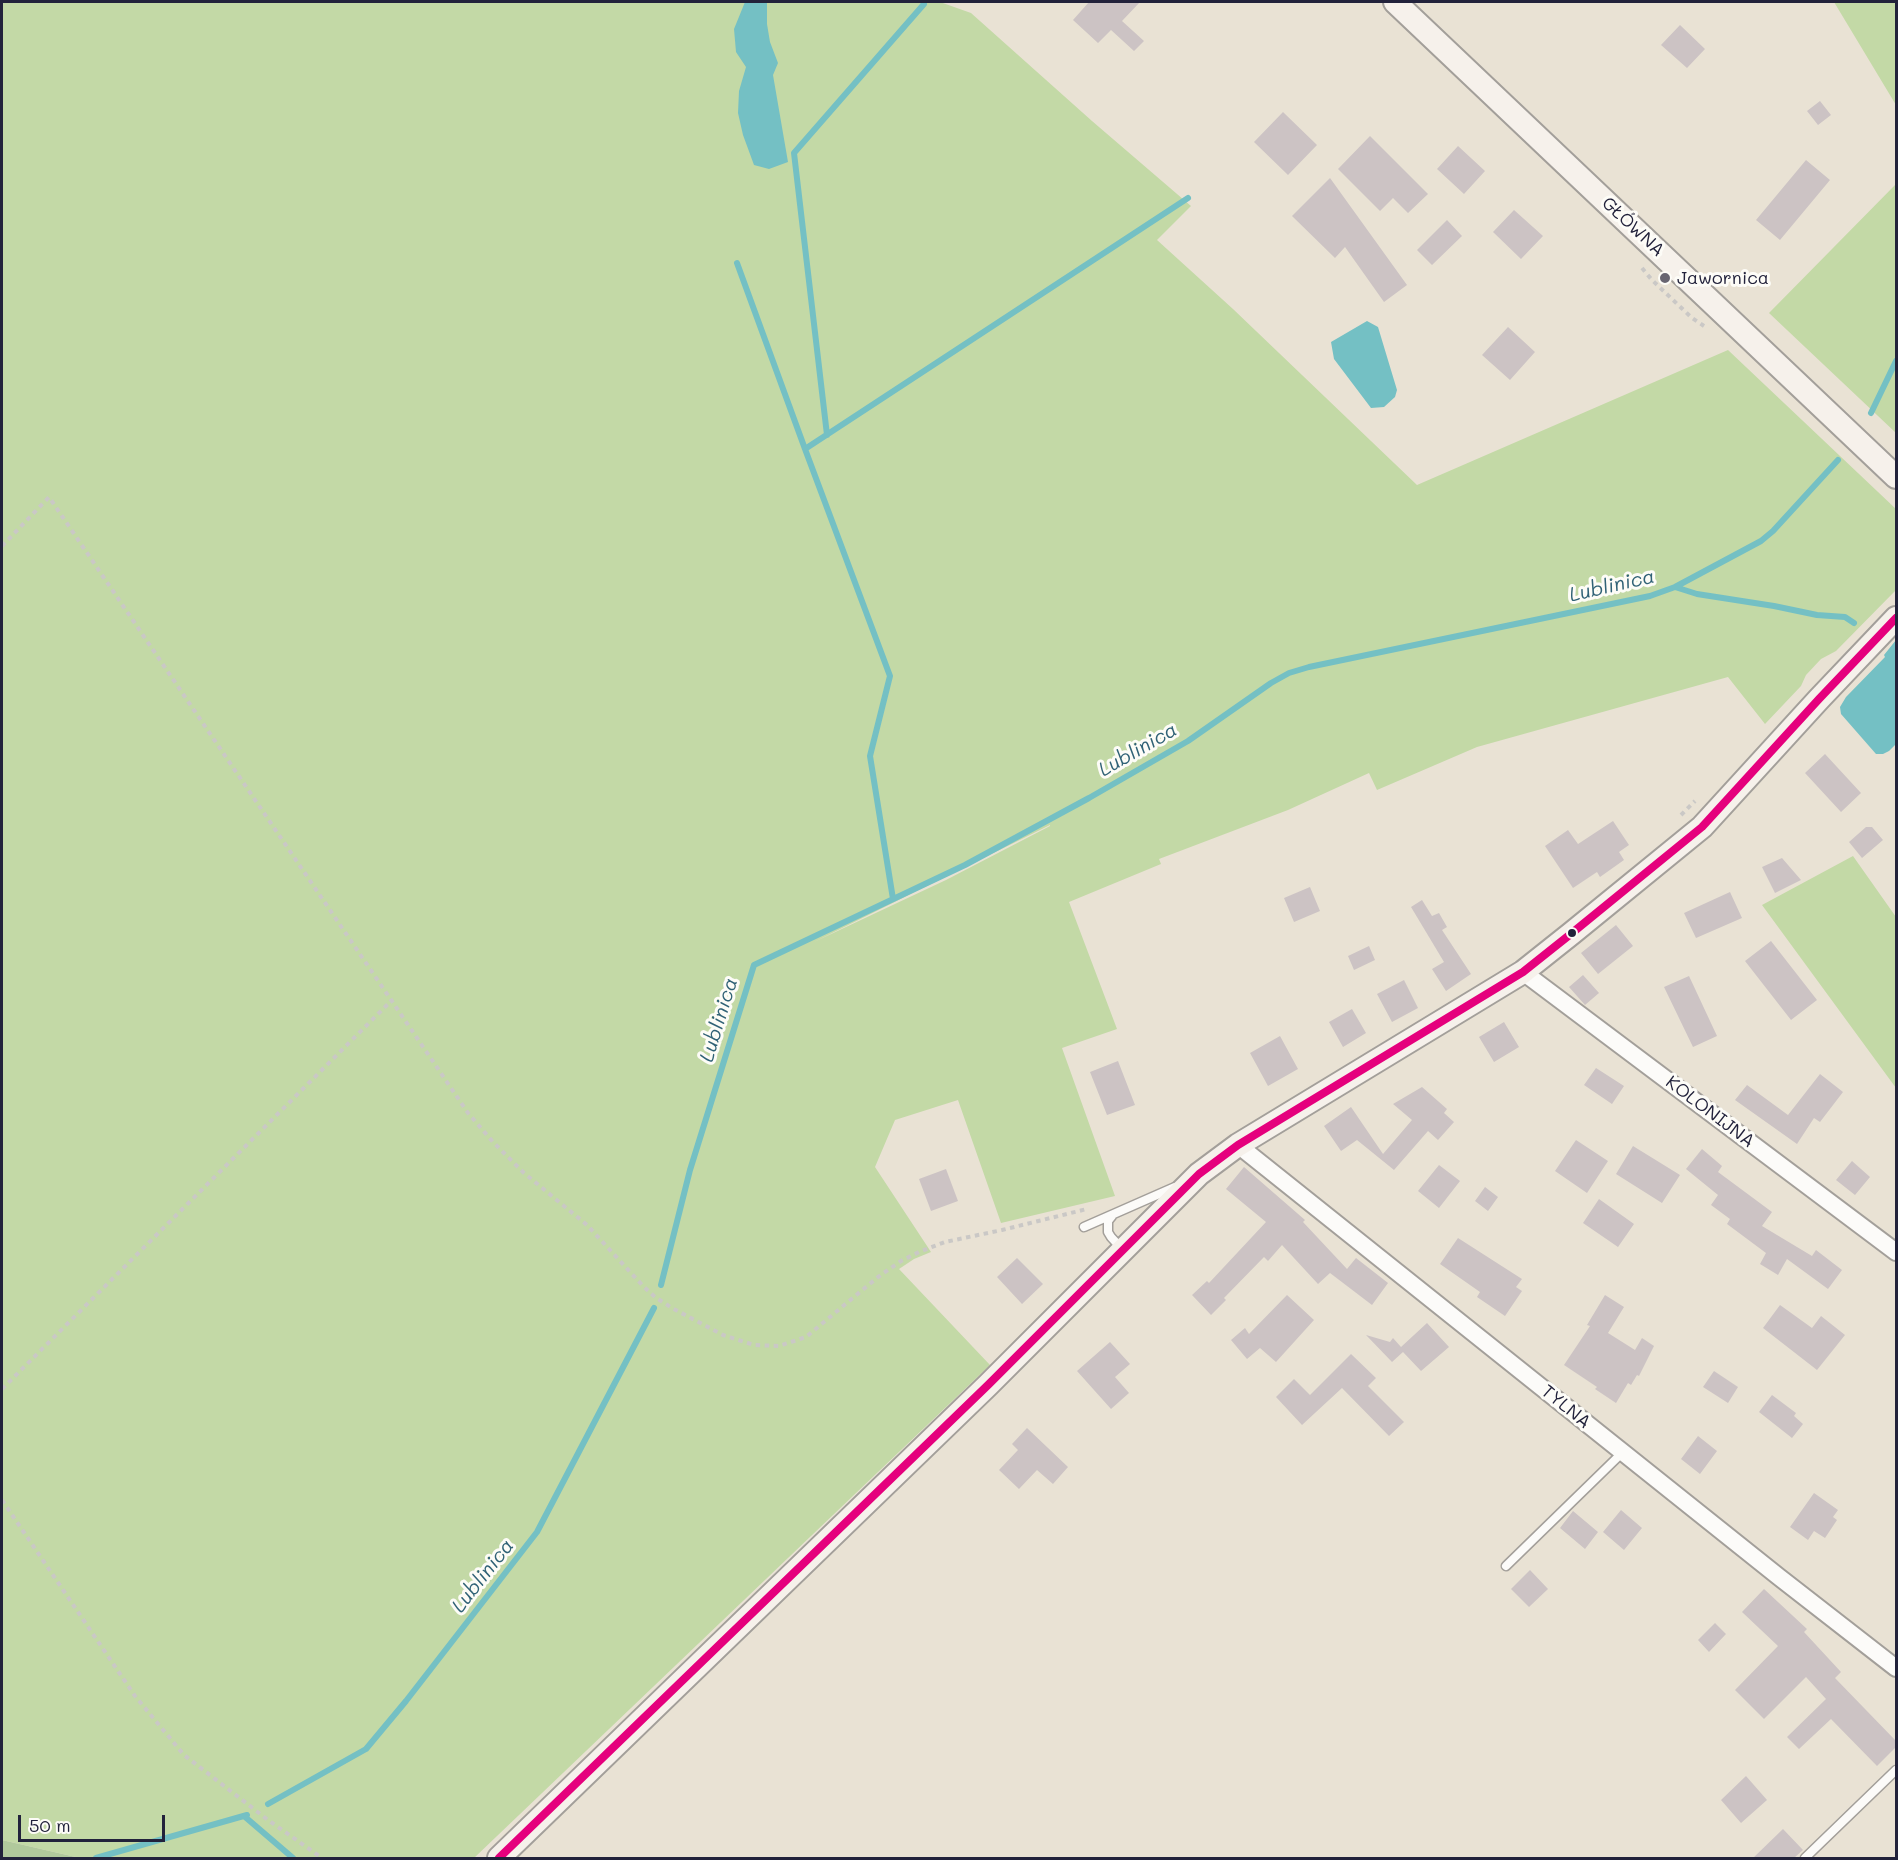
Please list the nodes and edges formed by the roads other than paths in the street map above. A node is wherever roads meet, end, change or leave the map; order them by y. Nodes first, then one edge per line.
1 (1395, 2) edge
2 (1896, 477) edge
3 (1896, 618) edge
4 (1523, 972) junction
5 (1238, 1144) junction
6 (1199, 1174) junction
7 (1112, 1215) junction
8 (1084, 1227) dead end
9 (1123, 1250) junction
10 (1896, 1252) edge
11 (1623, 1452) junction
12 (1506, 1566) dead end
13 (1896, 1668) edge
14 (1896, 1770) edge
15 (499, 1858) edge
16 (1805, 1858) edge

1 - 2 street, GŁÓWNA
3 - 4 street
4 - 5 street
4 - 10 street, KOLONIJNA
5 - 6 street
5 - 11 street, TYLNA
6 - 7 lane
6 - 9 street
7 - 8 lane
7 - 9 lane
9 - 15 street
11 - 12 lane
11 - 13 street, TYLNA
14 - 16 lane

